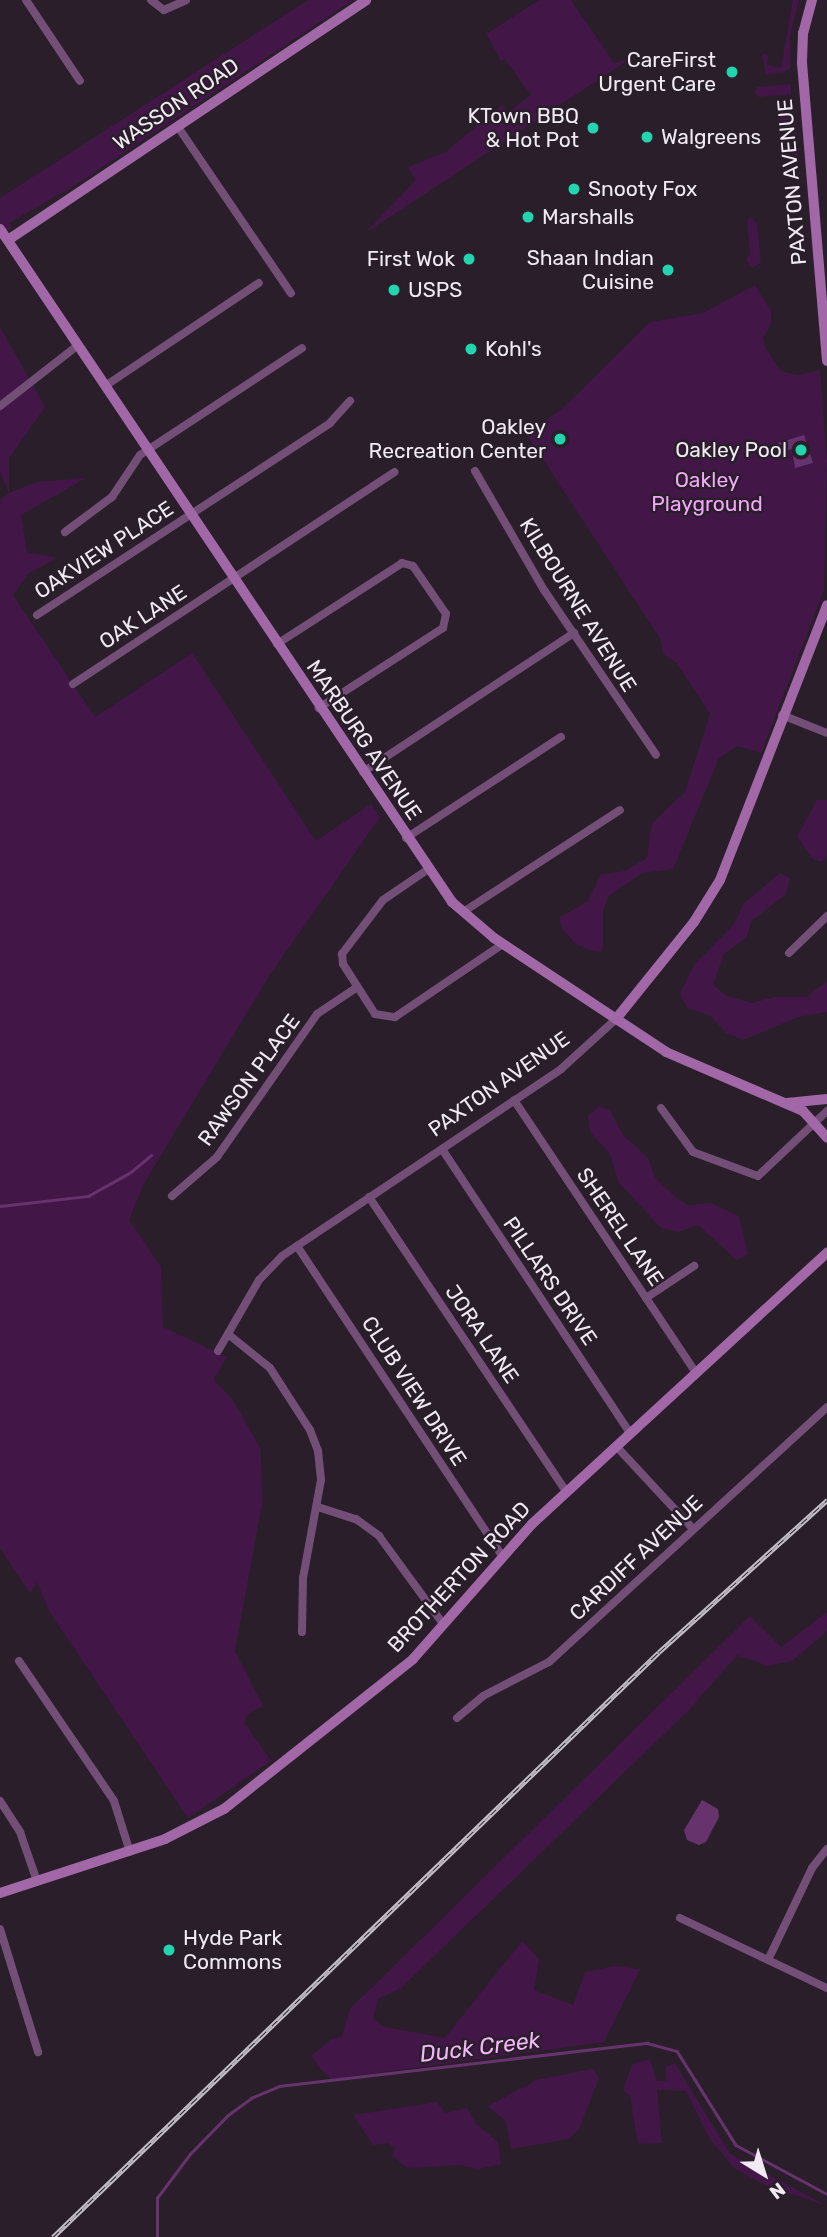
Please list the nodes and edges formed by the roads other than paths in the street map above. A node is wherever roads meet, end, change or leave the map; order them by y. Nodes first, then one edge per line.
1 (26, 0) edge
2 (186, 0) edge
3 (366, 0) edge
4 (812, 0) edge
5 (152, 1) edge
6 (80, 80) dead end
7 (178, 127) junction
8 (0, 230) edge
9 (4, 243) edge
10 (259, 283) dead end
11 (291, 293) dead end
12 (78, 345) junction
13 (303, 348) dead end
14 (827, 361) edge
15 (105, 386) junction
16 (350, 401) dead end
17 (0, 406) edge
18 (147, 450) junction
19 (475, 471) dead end
20 (394, 472) dead end
21 (190, 515) junction
22 (65, 532) dead end
23 (233, 579) junction
24 (827, 605) edge
25 (37, 615) dead end
26 (574, 634) junction
27 (277, 644) junction
28 (73, 684) dead end
29 (319, 708) junction
30 (782, 715) junction
31 (827, 733) edge
32 (561, 737) dead end
33 (656, 755) dead end
34 (363, 772) junction
35 (620, 810) dead end
36 (406, 838) junction
37 (427, 870) junction
38 (463, 912) junction
39 (827, 916) edge
40 (503, 944) junction
41 (789, 954) dead end
42 (356, 988) junction
43 (616, 1019) junction
44 (514, 1100) junction
45 (827, 1100) edge
46 (787, 1103) junction
47 (661, 1108) dead end
48 (827, 1111) edge
49 (814, 1122) junction
50 (827, 1138) edge
51 (442, 1149) junction
52 (172, 1196) dead end
53 (369, 1197) junction
54 (297, 1246) junction
55 (827, 1253) edge
56 (694, 1266) dead end
57 (646, 1298) junction
58 (228, 1334) junction
59 (218, 1351) dead end
60 (696, 1373) junction
61 (827, 1407) edge
62 (630, 1433) junction
63 (616, 1446) junction
64 (566, 1491) junction
65 (318, 1507) junction
66 (693, 1529) junction
67 (502, 1556) junction
68 (444, 1625) junction
69 (302, 1632) dead end
70 (19, 1661) dead end
71 (457, 1718) dead end
72 (0, 1801) edge
73 (827, 1849) edge
74 (130, 1852) junction
75 (37, 1881) junction
76 (0, 1893) edge
77 (680, 1918) dead end
78 (0, 1929) edge
79 (768, 1960) junction
80 (827, 1988) edge
81 (37, 2052) dead end

1 - 6 street
2 - 5 street
3 - 7 street, WASSON ROAD
4 - 14 street, PAXTON AVENUE
7 - 9 street, WASSON ROAD
7 - 11 street
8 - 9 street, MARBURG AVENUE
9 - 12 street, MARBURG AVENUE
10 - 15 street
12 - 15 street, MARBURG AVENUE
12 - 17 street
13 - 18 street
15 - 18 street, MARBURG AVENUE
16 - 21 street, OAKVIEW PLACE
18 - 21 street, MARBURG AVENUE
18 - 22 street
19 - 26 street, KILBOURNE AVENUE
20 - 23 street, OAK LANE
21 - 23 street, MARBURG AVENUE
21 - 25 street, OAKVIEW PLACE
23 - 27 street, MARBURG AVENUE
23 - 28 street, OAK LANE
24 - 30 street, PAXTON AVENUE
26 - 33 street, KILBOURNE AVENUE
26 - 34 street
27 - 29 street, MARBURG AVENUE
27 - 29 street
29 - 34 street, MARBURG AVENUE
30 - 31 street
30 - 43 street, PAXTON AVENUE
32 - 36 street
34 - 36 street, MARBURG AVENUE
35 - 38 street
36 - 37 street, MARBURG AVENUE
37 - 38 street, MARBURG AVENUE
37 - 42 street
38 - 40 street, MARBURG AVENUE
39 - 41 street
40 - 42 street
40 - 43 street, MARBURG AVENUE
42 - 52 street, RAWSON PLACE
43 - 44 street, PAXTON AVENUE
43 - 46 street, MARBURG AVENUE
44 - 51 street, PAXTON AVENUE
44 - 57 street, SHEREL LANE
45 - 46 street
46 - 49 street, MARBURG AVENUE
47 - 49 street
48 - 49 street
49 - 50 street, MARBURG AVENUE
51 - 53 street, PAXTON AVENUE
51 - 62 street, PILLARS DRIVE
53 - 54 street, PAXTON AVENUE
53 - 64 street, JORA LANE
54 - 58 street, PAXTON AVENUE
54 - 67 street, CLUB VIEW DRIVE
55 - 60 street, BROTHERTON ROAD
56 - 57 street
57 - 60 street, SHEREL LANE
58 - 59 street, PAXTON AVENUE
58 - 65 street
60 - 62 street, BROTHERTON ROAD
61 - 66 street, CARDIFF AVENUE
62 - 63 street, BROTHERTON ROAD
63 - 64 street, BROTHERTON ROAD
63 - 66 street
64 - 67 street, BROTHERTON ROAD
65 - 68 street
65 - 69 street
66 - 71 street, CARDIFF AVENUE
67 - 68 street, BROTHERTON ROAD
68 - 74 street, BROTHERTON ROAD
70 - 74 street
72 - 75 street
73 - 79 street
74 - 75 street, BROTHERTON ROAD
75 - 76 street, BROTHERTON ROAD
77 - 79 street
78 - 81 street
79 - 80 street

